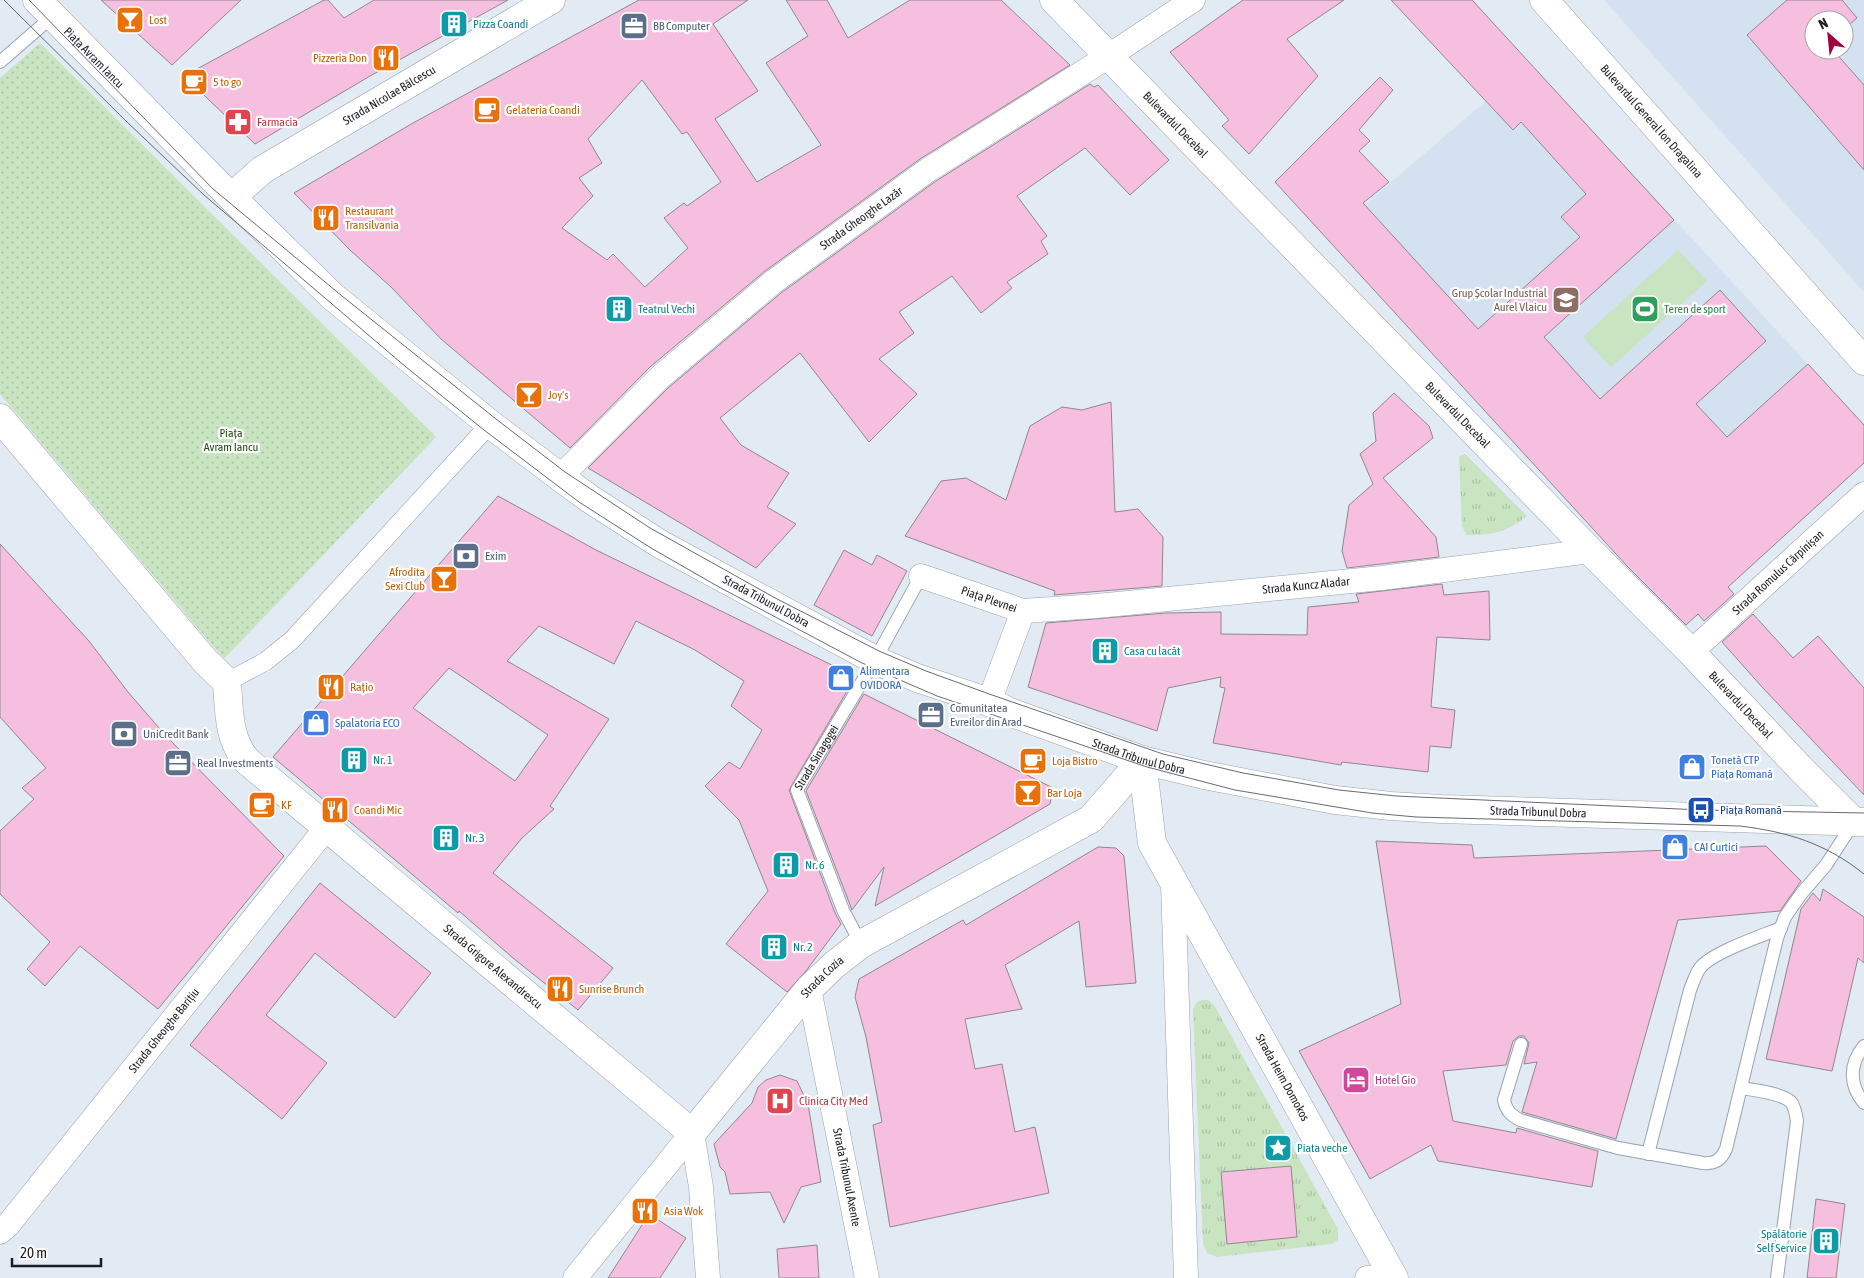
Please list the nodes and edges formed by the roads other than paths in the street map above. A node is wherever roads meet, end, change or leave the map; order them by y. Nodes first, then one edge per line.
1 (551, 0) edge
2 (1054, 0) edge
3 (1193, 0) edge
4 (1544, 0) edge
5 (45, 8) edge
6 (1109, 56) junction
7 (0, 62) edge
8 (232, 197) junction
9 (1864, 361) edge
10 (0, 418) edge
11 (490, 424) junction
12 (560, 478) junction
13 (1864, 494) edge
14 (1590, 552) junction
15 (921, 576) joint
16 (1023, 611) junction
17 (1690, 652) junction
18 (875, 660) junction
19 (227, 682) junction
20 (989, 702) junction
21 (1142, 760) junction
22 (1861, 825) edge
23 (327, 827) junction
24 (1173, 884) junction
25 (1781, 928) junction
26 (861, 944) junction
27 (809, 990) junction
28 (1521, 1044) dead end
29 (1864, 1046) edge
30 (1741, 1088) junction
31 (1864, 1103) edge
32 (692, 1134) junction
33 (1648, 1154) junction
34 (3, 1225) edge
35 (1385, 1277) edge
36 (575, 1278) edge
37 (708, 1278) edge
38 (867, 1278) edge
39 (1186, 1278) edge
40 (1777, 1278) edge

1 - 8 main road, Strada Nicolae Bălcescu
2 - 6 main road, Bulevardul Decebal
3 - 6 street, Strada Gheorghe Lazăr
4 - 9 main road, Bulevardul General Ion Dragalina
5 - 7 lane
5 - 8 main road, Piața Avram Iancu
6 - 12 street, Strada Gheorghe Lazăr
6 - 14 main road, Bulevardul Decebal
8 - 11 main road, Piața Avram Iancu
10 - 19 main road
11 - 12 main road, Strada Tribunul Dobra
11 - 19 street
12 - 18 main road, Strada Tribunul Dobra
13 - 17 street, Strada Romulus Cărpinișan
14 - 16 street, Strada Kuncz Aladar
14 - 17 main road, Bulevardul Decebal
15 - 16 street, Piața Plevnei
15 - 18 lane
16 - 20 street, Piața Plevnei
17 - 22 main road, Bulevardul Decebal
18 - 20 main road, Strada Tribunul Dobra
18 - 26 lane, Strada Sinagogei
19 - 23 main road, Strada Grigore Alexandrescu
20 - 21 main road, Strada Tribunul Dobra
21 - 22 main road, Strada Tribunul Dobra
21 - 24 main road, Strada Heim Domokos
21 - 26 main road, Strada Cozia
22 - 25 lane
23 - 32 main road, Strada Grigore Alexandrescu
23 - 34 street, Strada Gheorghe Barițiu
24 - 35 main road, Strada Heim Domokos
24 - 39 street, Strada Heim Domokos
25 - 30 lane
25 - 33 lane
26 - 27 main road, Strada Cozia
27 - 32 main road, Strada Cozia
27 - 38 street, Strada Tribunul Axente
28 - 33 lane
29 - 31 lane
30 - 33 lane
30 - 40 lane
32 - 36 street, Strada Cozia
32 - 37 street

